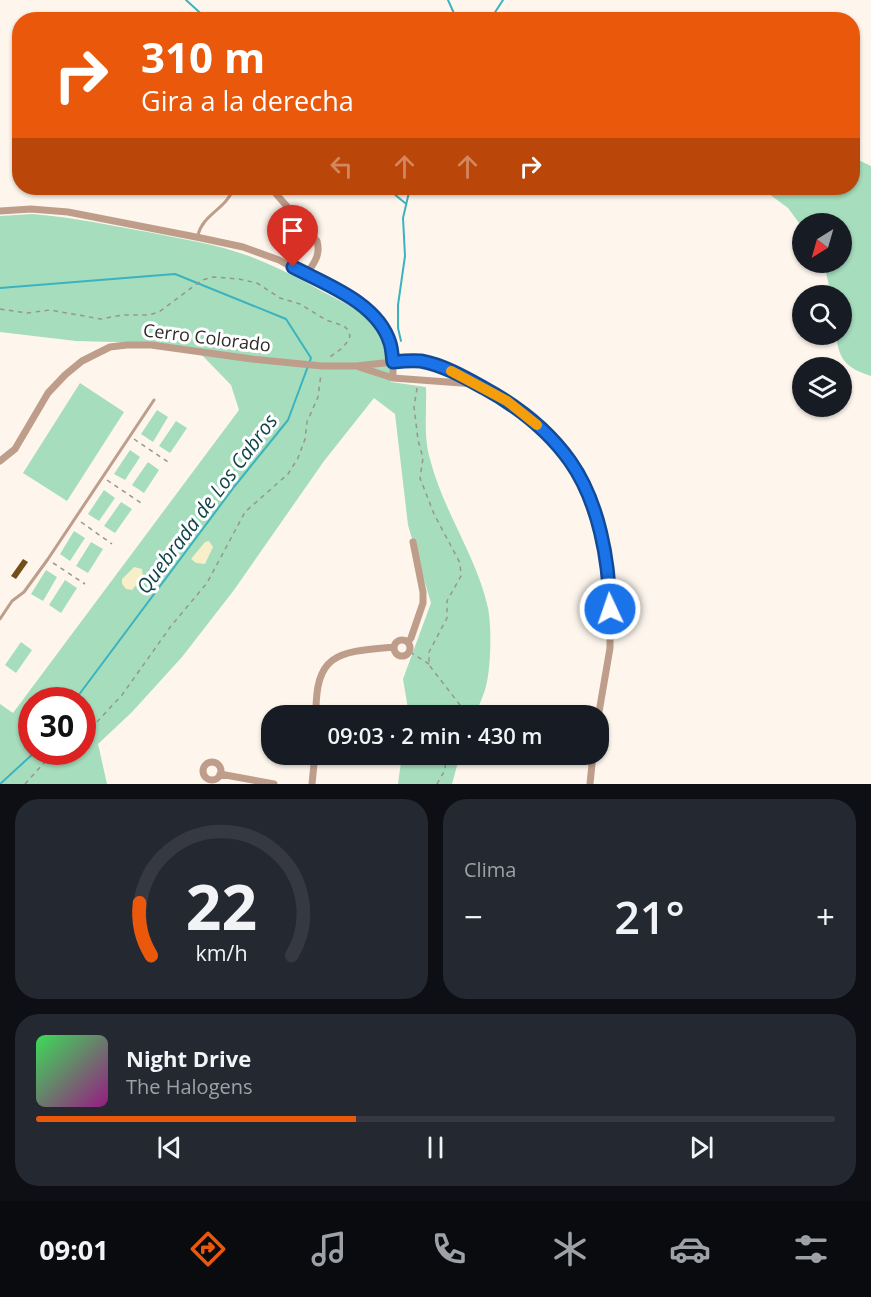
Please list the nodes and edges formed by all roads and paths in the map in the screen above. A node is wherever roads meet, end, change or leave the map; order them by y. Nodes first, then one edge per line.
1 (230, 195) edge
2 (277, 195) edge
3 (0, 210) edge
4 (198, 237) junction
5 (306, 275) junction
6 (0, 309) edge
7 (393, 362) junction
8 (322, 366) junction
9 (356, 366) junction
10 (393, 378) junction
11 (419, 380) junction
12 (477, 384) junction
13 (154, 400) dead end
14 (130, 437) junction
15 (0, 461) edge
16 (168, 462) dead end
17 (103, 477) junction
18 (141, 503) dead end
19 (75, 519) junction
20 (413, 542) dead end
21 (112, 544) dead end
22 (48, 559) junction
23 (85, 584) dead end
24 (0, 619) edge
25 (408, 642) junction
26 (394, 647) junction
27 (410, 652) junction
28 (429, 665) junction
29 (316, 705) edge
30 (459, 705) edge
31 (600, 705) edge
32 (96, 723) edge
33 (42, 765) edge
34 (314, 765) edge
35 (445, 765) edge
36 (592, 765) edge
37 (220, 774) dead end
38 (25, 784) edge
39 (274, 784) edge
40 (312, 784) edge
41 (437, 784) edge
42 (590, 784) edge

1 - 4 lane
2 - 5 street
3 - 4 street
4 - 5 street
5 - 7 street
6 - 8 path
7 - 9 street, Cerro Colorado
7 - 10 street
7 - 12 street, Cerro Colorado
8 - 9 street, Cerro Colorado
8 - 15 street, Cerro Colorado
8 - 32 path
9 - 10 street, Cerro Colorado
10 - 11 street, Cerro Colorado
11 - 12 street, Cerro Colorado
11 - 28 path
12 - 31 street, Cerro Colorado
13 - 14 lane
14 - 16 path
14 - 17 lane
17 - 18 path
17 - 19 lane
19 - 21 path
19 - 22 lane
20 - 25 street
22 - 23 path
22 - 24 lane
25 - 26 street
25 - 27 street
26 - 27 street
26 - 29 street
27 - 28 path
28 - 30 path
33 - 38 path
34 - 40 street
35 - 41 path
36 - 42 street
37 - 39 street

